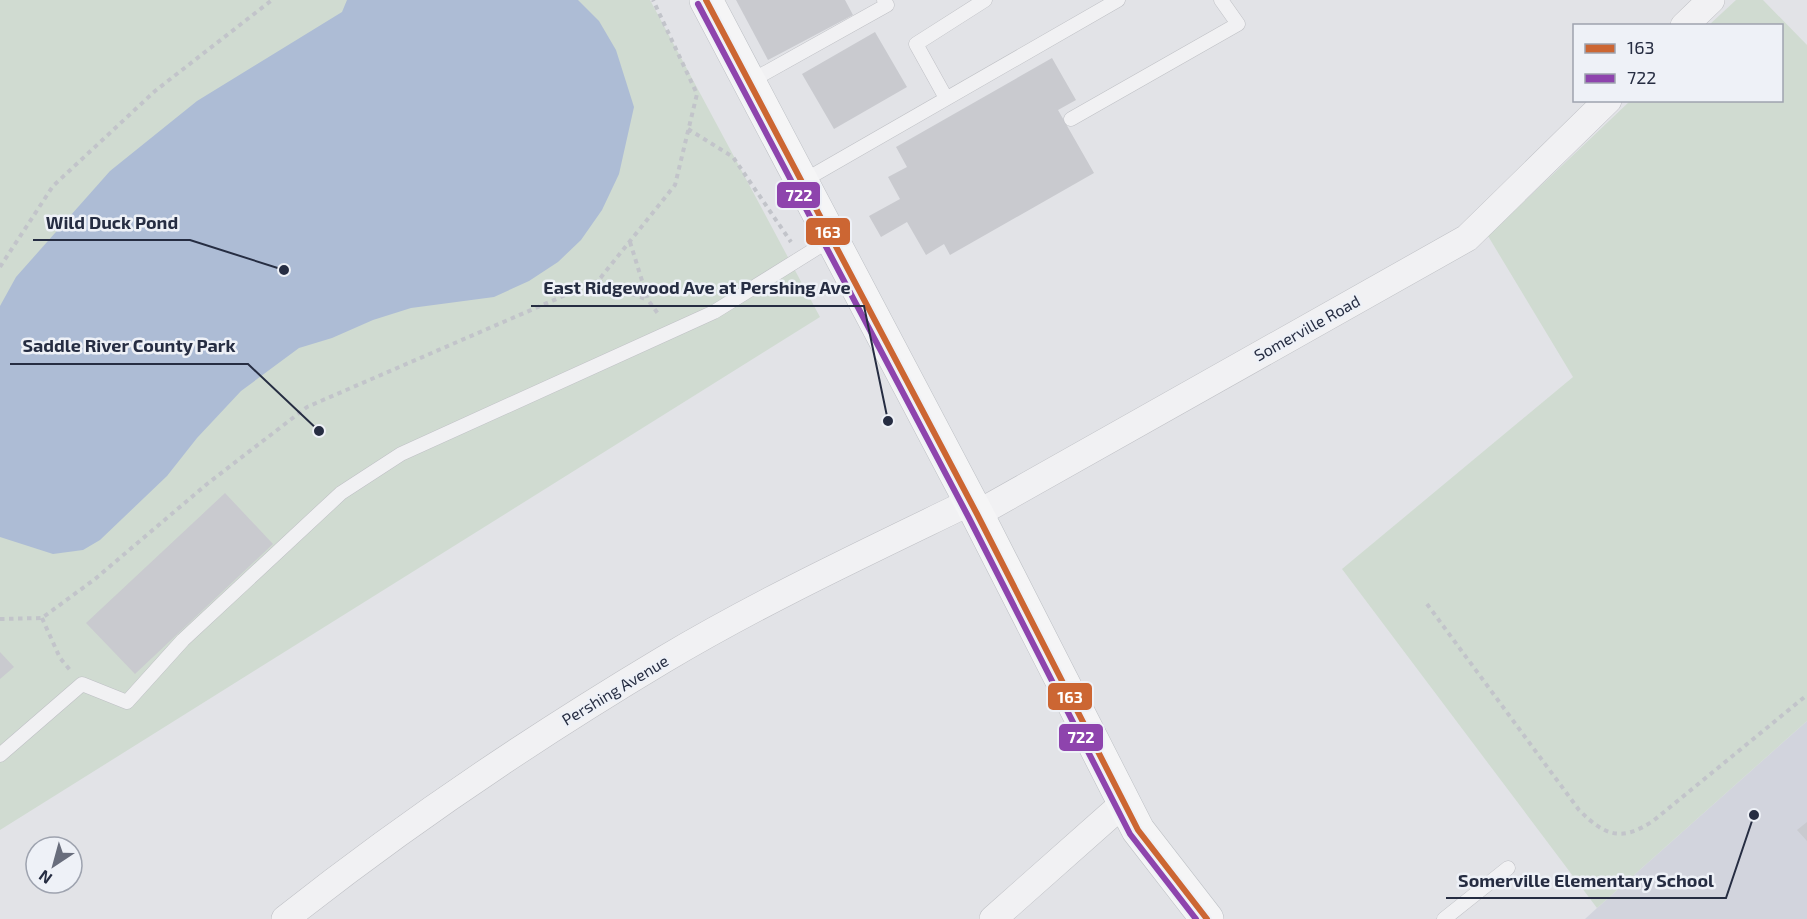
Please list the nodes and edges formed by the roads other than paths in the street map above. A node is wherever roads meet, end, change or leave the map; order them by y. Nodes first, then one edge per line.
1 (706, 0) edge
2 (884, 0) edge
3 (985, 0) edge
4 (1118, 0) edge
5 (1221, 0) edge
6 (1711, 0) edge
7 (1100, 4) edge
8 (1686, 24) edge
9 (748, 82) junction
10 (946, 98) junction
11 (1606, 102) edge
12 (1071, 119) dead end
13 (802, 181) junction
14 (832, 238) junction
15 (973, 508) junction
16 (0, 755) edge
17 (1125, 802) junction
18 (1508, 868) dead end
19 (285, 919) edge
20 (993, 919) edge
21 (1207, 919) edge
22 (1444, 919) edge

1 - 9 main road
2 - 9 lane
3 - 10 lane
4 - 7 lane
5 - 12 lane
6 - 8 street
7 - 10 lane
9 - 13 main road
10 - 13 lane
11 - 15 street, Somerville Road
13 - 14 main road
14 - 15 main road
14 - 16 lane
15 - 17 main road
15 - 19 street, Pershing Avenue
17 - 20 street
17 - 21 main road
18 - 22 lane

